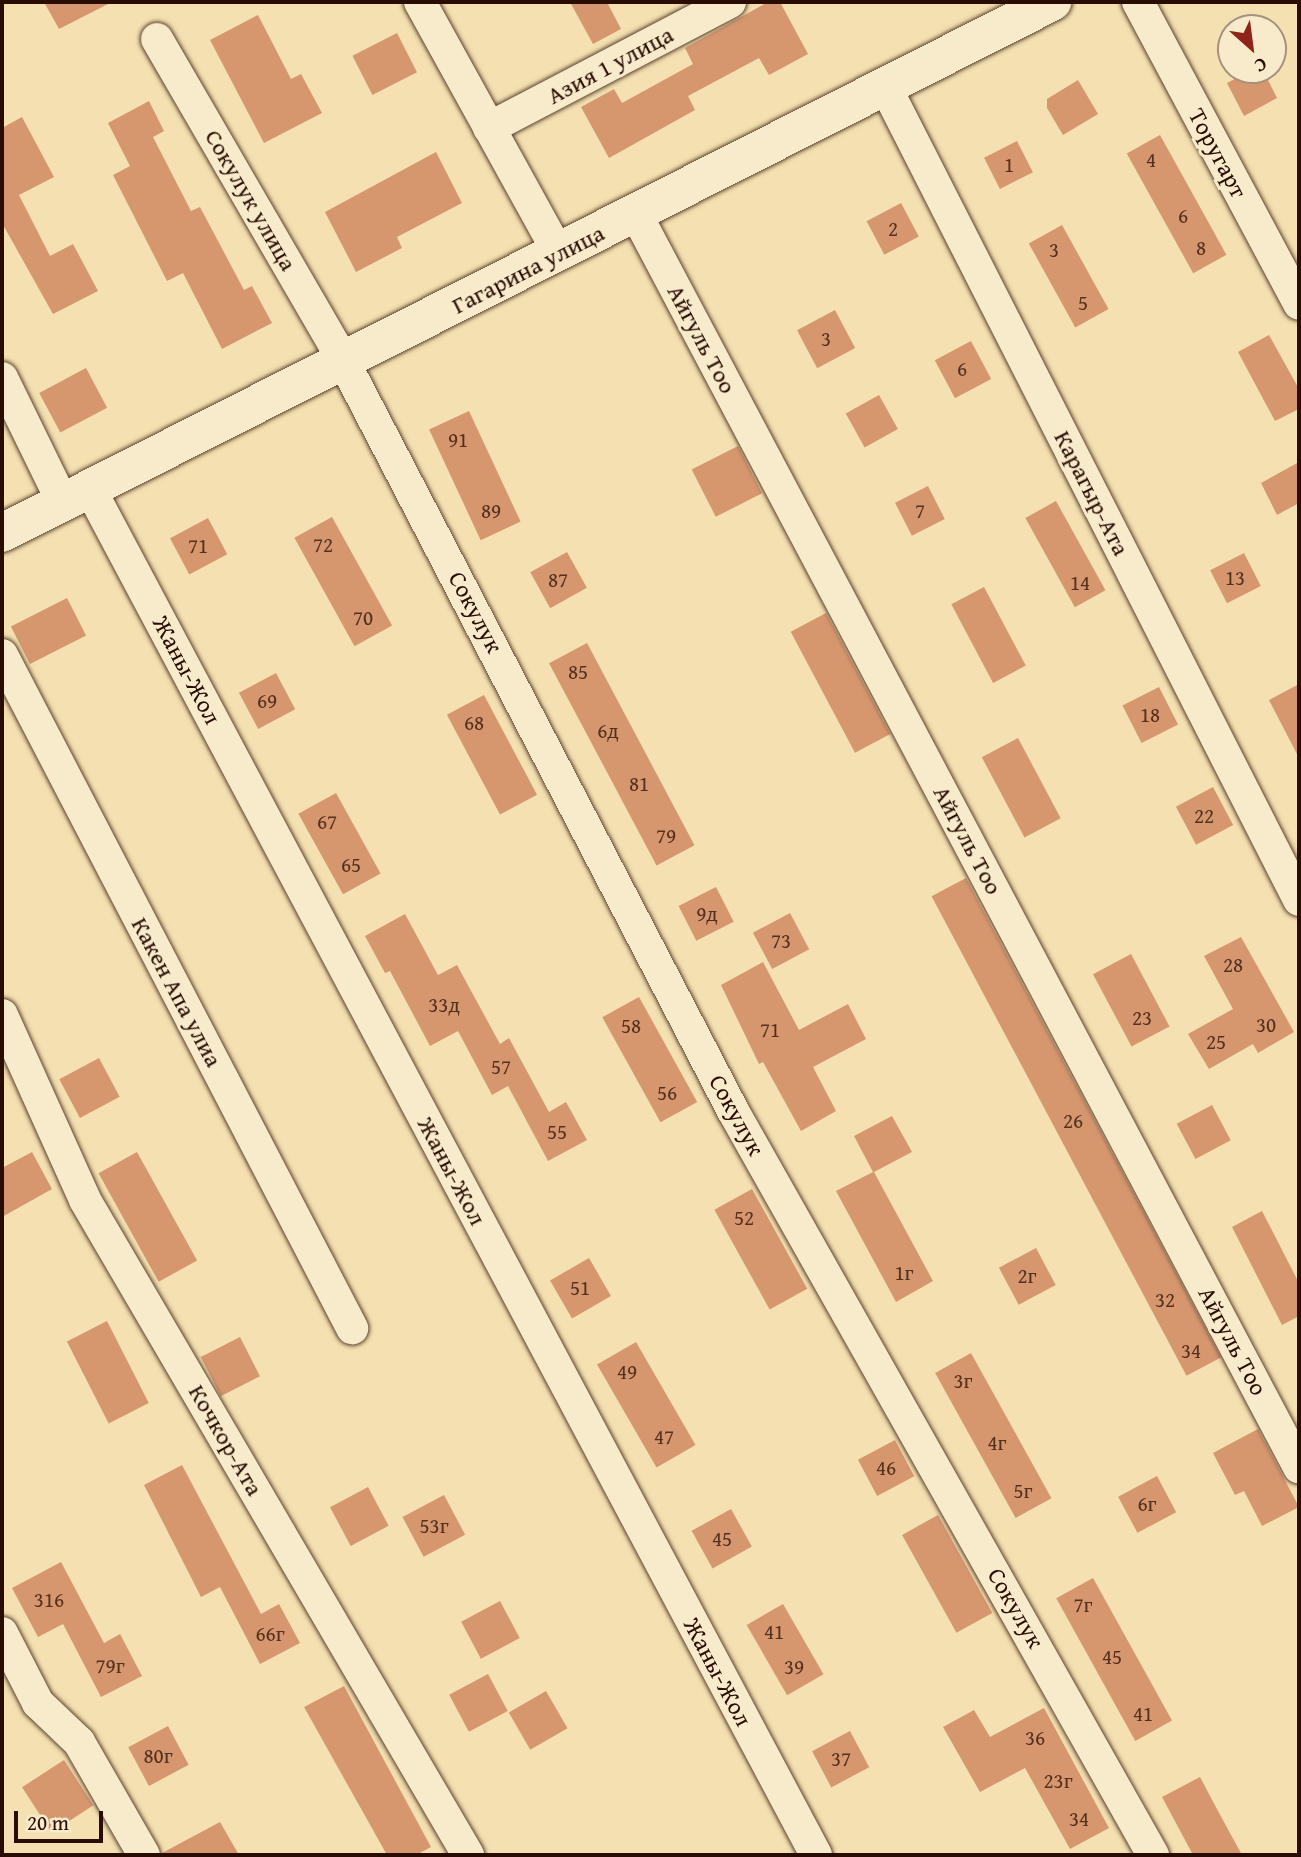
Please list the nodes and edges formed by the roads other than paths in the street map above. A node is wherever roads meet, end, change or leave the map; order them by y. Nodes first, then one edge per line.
1 (420, 2) edge
2 (730, 2) edge
3 (1052, 2) edge
4 (1138, 2) edge
5 (157, 39) dead end
6 (885, 86) junction
7 (489, 128) junction
8 (636, 214) junction
9 (559, 254) junction
10 (1299, 304) edge
11 (344, 362) junction
12 (2, 378) edge
13 (76, 494) junction
14 (2, 533) edge
15 (2, 655) edge
16 (1299, 900) edge
17 (2, 1015) edge
18 (352, 1328) dead end
19 (1299, 1467) edge
20 (2, 1633) edge
21 (144, 1855) edge
22 (468, 1855) edge
23 (816, 1855) edge
24 (1153, 1855) edge

1 - 7 street
2 - 7 street, Азия 1 улица
3 - 6 main road, Гагарина улица
4 - 10 street, Торугарт
5 - 11 street, Сокулук улица
6 - 8 main road, Гагарина улица
6 - 16 street, Карагыр-Ата
7 - 9 street
8 - 9 main road, Гагарина улица
8 - 19 street, Айгуль Тоо
9 - 11 main road, Гагарина улица
11 - 13 main road, Гагарина улица
11 - 24 street, Сокулук
12 - 13 street, Жаны-Жол
13 - 14 main road, Гагарина улица
13 - 23 street, Жаны-Жол
15 - 18 street, Какен Апа улиа
17 - 22 street, Кочкор-Ата
20 - 21 street

